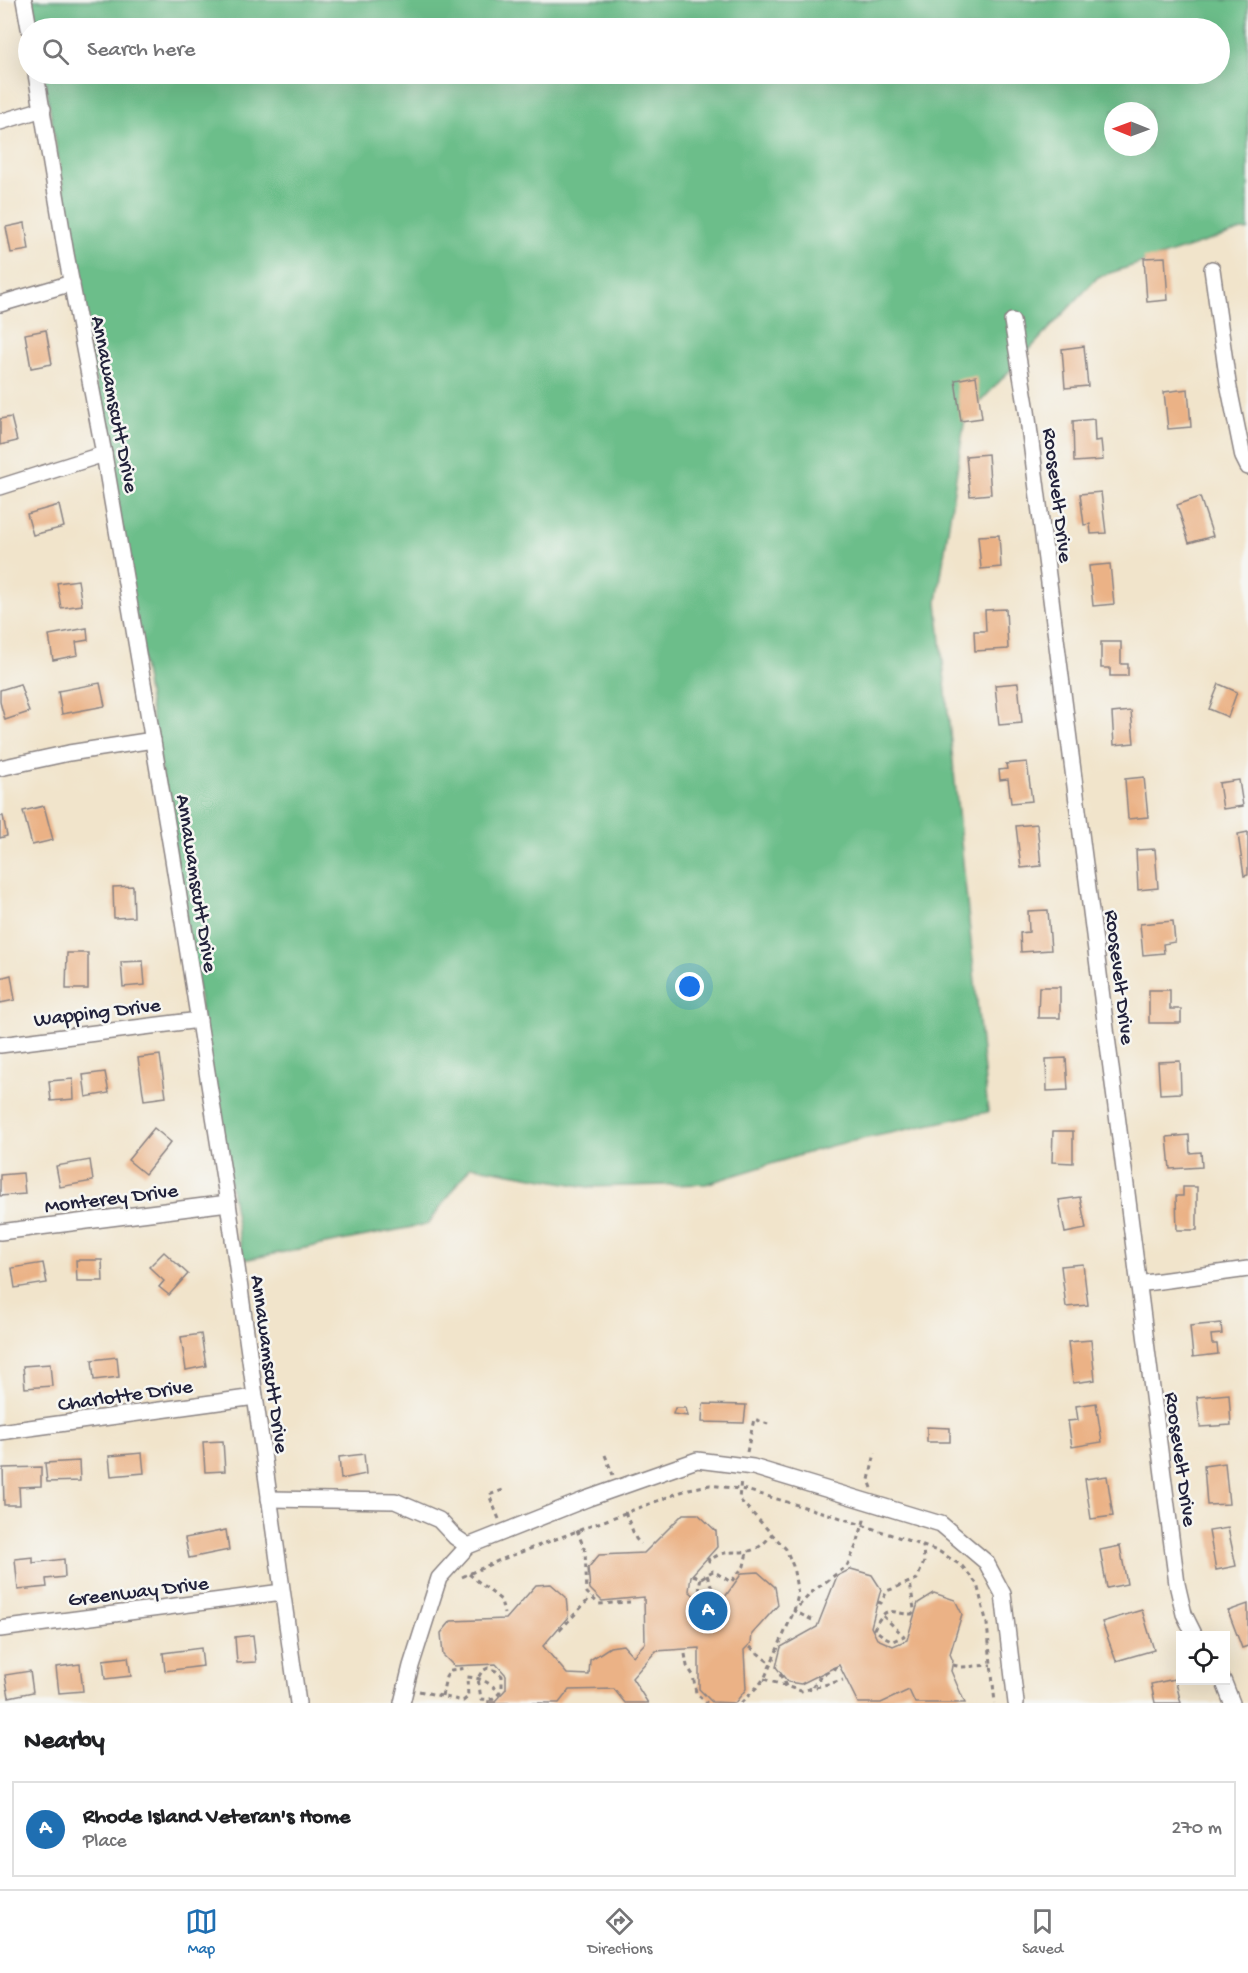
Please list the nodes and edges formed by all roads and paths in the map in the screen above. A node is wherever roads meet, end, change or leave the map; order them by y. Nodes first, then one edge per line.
1 (24, 0) edge
2 (27, 18) edge
3 (38, 84) edge
4 (43, 109) junction
5 (0, 122) edge
6 (1212, 269) dead end
7 (72, 283) junction
8 (0, 304) edge
9 (1012, 321) dead end
10 (104, 454) junction
11 (1248, 467) edge
12 (0, 487) edge
13 (153, 740) junction
14 (0, 768) edge
15 (199, 1020) junction
16 (0, 1045) edge
17 (228, 1203) junction
18 (0, 1232) edge
19 (1248, 1269) edge
20 (1138, 1284) junction
21 (255, 1397) junction
22 (768, 1424) dead end
23 (0, 1432) edge
24 (875, 1453) dead end
25 (605, 1455) dead end
26 (744, 1466) junction
27 (618, 1488) junction
28 (506, 1489) dead end
29 (740, 1489) junction
30 (269, 1499) junction
31 (869, 1503) junction
32 (625, 1512) junction
33 (863, 1526) junction
34 (577, 1530) junction
35 (504, 1532) junction
36 (772, 1534) junction
37 (641, 1544) dead end
38 (468, 1546) junction
39 (923, 1546) junction
40 (747, 1552) junction
41 (708, 1558) dead end
42 (469, 1574) junction
43 (693, 1575) dead end
44 (707, 1575) junction
45 (459, 1578) dead end
46 (700, 1578) junction
47 (910, 1582) junction
48 (282, 1592) junction
49 (591, 1597) junction
50 (630, 1602) dead end
51 (878, 1602) dead end
52 (794, 1611) junction
53 (504, 1614) dead end
54 (883, 1616) junction
55 (812, 1620) dead end
56 (0, 1629) edge
57 (560, 1630) dead end
58 (1192, 1631) edge
59 (750, 1647) dead end
60 (685, 1654) dead end
61 (770, 1663) junction
62 (953, 1665) dead end
63 (991, 1665) junction
64 (468, 1668) dead end
65 (839, 1671) dead end
66 (780, 1674) dead end
67 (478, 1678) junction
68 (764, 1679) junction
69 (843, 1680) dead end
70 (1225, 1685) edge
71 (788, 1688) junction
72 (813, 1688) junction
73 (500, 1692) junction
74 (442, 1696) junction
75 (418, 1697) dead end
76 (298, 1703) edge
77 (402, 1703) edge
78 (707, 1703) edge
79 (741, 1703) edge
80 (995, 1703) edge
81 (1016, 1703) edge
82 (1232, 1703) edge

1 - 2 street
3 - 4 street, Annawamscutt Drive
4 - 5 street
4 - 7 street, Annawamscutt Drive
6 - 11 street
7 - 8 street
7 - 10 street, Annawamscutt Drive
9 - 20 street, Roosevelt Drive
10 - 12 street
10 - 13 street, Annawamscutt Drive
13 - 14 street
13 - 15 street, Annawamscutt Drive
15 - 16 street, Wapping Drive
15 - 17 street, Annawamscutt Drive
17 - 18 street, Monterey Drive
17 - 21 street, Annawamscutt Drive
19 - 20 street
20 - 58 street, Roosevelt Drive
21 - 23 street, Charlotte Drive
21 - 30 street, Annawamscutt Drive
22 - 26 path
24 - 31 path
25 - 27 path
26 - 27 street
26 - 29 path
26 - 31 street
27 - 35 street
28 - 35 path
29 - 32 path
29 - 33 path
29 - 36 path
30 - 38 street
30 - 48 street, Annawamscutt Drive
31 - 33 path
31 - 81 street
32 - 34 path
32 - 37 path
33 - 39 path
33 - 52 path
34 - 42 path
34 - 49 path
35 - 38 street
36 - 40 path
36 - 52 path
38 - 77 street
39 - 47 path
39 - 63 path
40 - 41 path
40 - 44 path
42 - 45 path
42 - 53 path
43 - 46 path
44 - 46 path
44 - 46 path
47 - 51 path
47 - 54 path
48 - 56 street, Greenway Drive
48 - 76 street, Annawamscutt Drive
49 - 50 path
49 - 57 path
52 - 55 path
52 - 61 path
54 - 54 path
59 - 61 path
60 - 78 path
61 - 68 path
62 - 63 path
63 - 80 path
64 - 74 path
65 - 72 path
66 - 71 path
67 - 73 path
67 - 73 path
67 - 73 path
67 - 74 path
68 - 71 path
68 - 79 path
69 - 72 path
70 - 82 street
71 - 72 path
74 - 75 path

